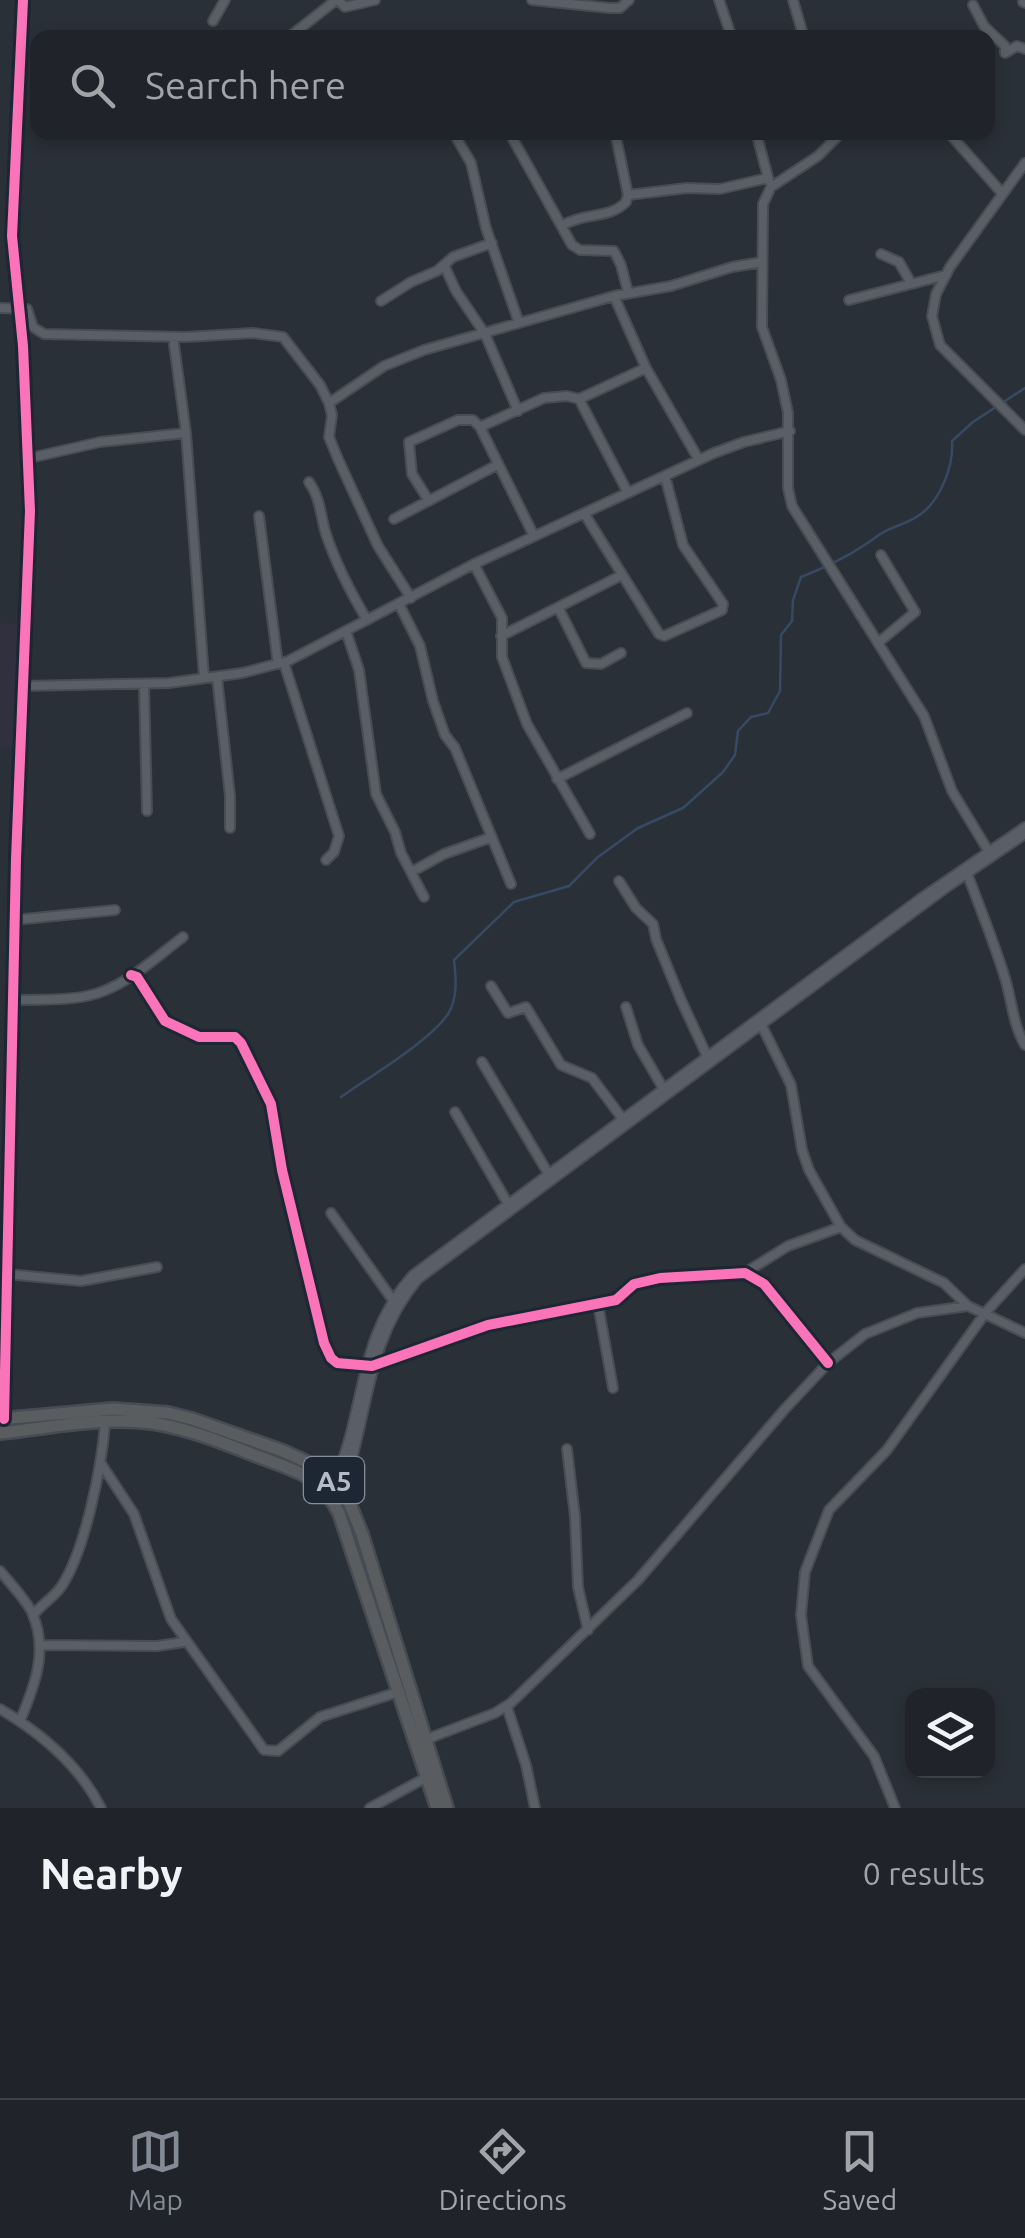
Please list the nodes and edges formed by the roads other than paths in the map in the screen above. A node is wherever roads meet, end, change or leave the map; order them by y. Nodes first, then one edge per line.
1 (23, 0) edge
2 (224, 0) edge
3 (337, 0) edge
4 (375, 0) edge
5 (535, 0) edge
6 (630, 0) edge
7 (719, 0) edge
8 (793, 0) edge
9 (973, 5) dead end
10 (213, 21) dead end
11 (298, 30) edge
12 (729, 30) edge
13 (802, 30) edge
14 (988, 30) edge
15 (995, 37) edge
16 (1025, 49) edge
17 (458, 140) edge
18 (514, 140) edge
19 (617, 140) edge
20 (758, 140) edge
21 (834, 140) edge
22 (955, 140) edge
23 (1025, 164) edge
24 (769, 182) junction
25 (1001, 192) junction
26 (628, 195) junction
27 (563, 225) junction
28 (0, 244) edge
29 (492, 244) junction
30 (12, 251) junction
31 (880, 254) dead end
32 (762, 262) junction
33 (444, 265) junction
34 (946, 275) junction
35 (911, 283) junction
36 (628, 292) junction
37 (614, 296) junction
38 (848, 300) dead end
39 (381, 301) dead end
40 (0, 308) edge
41 (19, 308) junction
42 (519, 323) junction
43 (485, 334) junction
44 (172, 337) junction
45 (646, 368) junction
46 (580, 399) junction
47 (329, 403) junction
48 (518, 412) junction
49 (480, 427) junction
50 (1025, 430) edge
51 (790, 431) junction
52 (186, 433) junction
53 (30, 458) junction
54 (699, 460) junction
55 (497, 465) junction
56 (665, 476) junction
57 (309, 482) dead end
58 (628, 493) junction
59 (429, 501) junction
60 (584, 513) junction
61 (260, 516) dead end
62 (394, 519) dead end
63 (534, 536) junction
64 (880, 555) dead end
65 (474, 564) junction
66 (622, 575) junction
67 (411, 598) junction
68 (399, 604) junction
69 (559, 609) junction
70 (367, 620) junction
71 (346, 631) junction
72 (502, 636) junction
73 (878, 643) junction
74 (621, 652) dead end
75 (281, 663) junction
76 (204, 677) junction
77 (217, 677) junction
78 (144, 684) junction
79 (24, 686) junction
80 (688, 713) dead end
81 (556, 779) junction
82 (147, 811) dead end
83 (230, 828) dead end
84 (1025, 831) edge
85 (590, 834) dead end
86 (492, 837) junction
87 (990, 854) junction
88 (326, 860) dead end
89 (412, 871) junction
90 (967, 874) junction
91 (618, 881) dead end
92 (511, 884) dead end
93 (424, 897) dead end
94 (115, 910) dead end
95 (14, 920) junction
96 (183, 937) dead end
97 (131, 975) junction
98 (491, 986) dead end
99 (15, 1000) junction
100 (626, 1007) dead end
101 (1025, 1007) edge
102 (1014, 1009) junction
103 (761, 1024) junction
104 (0, 1026) edge
105 (14, 1027) junction
106 (1025, 1045) edge
107 (707, 1056) junction
108 (482, 1062) dead end
109 (663, 1088) junction
110 (454, 1112) dead end
111 (622, 1118) junction
112 (548, 1173) junction
113 (507, 1202) junction
114 (331, 1213) dead end
115 (841, 1227) junction
116 (157, 1267) dead end
117 (1025, 1269) edge
118 (745, 1273) junction
119 (6, 1274) junction
120 (394, 1302) junction
121 (598, 1304) junction
122 (968, 1306) junction
123 (986, 1312) junction
124 (1025, 1333) edge
125 (828, 1363) junction
126 (369, 1366) junction
127 (612, 1388) dead end
128 (2, 1419) edge
129 (104, 1422) junction
130 (0, 1433) edge
131 (567, 1449) dead end
132 (100, 1462) junction
133 (339, 1485) junction
134 (0, 1570) edge
135 (375, 1596) junction
136 (34, 1614) junction
137 (588, 1630) junction
138 (184, 1642) junction
139 (42, 1645) junction
140 (398, 1692) junction
141 (507, 1707) junction
142 (0, 1708) edge
143 (20, 1720) junction
144 (427, 1739) junction
145 (427, 1777) junction
146 (102, 1808) edge
147 (370, 1808) edge
148 (437, 1808) edge
149 (447, 1808) edge
150 (535, 1808) edge
151 (896, 1808) edge

1 - 30 street
2 - 10 street
3 - 4 street
3 - 11 street
5 - 6 street
7 - 12 street
8 - 13 street
9 - 14 street
15 - 16 street
17 - 29 street
18 - 27 street
19 - 26 street
20 - 24 street
21 - 24 street
22 - 25 street
23 - 25 street
24 - 26 street
24 - 32 street
25 - 34 street
26 - 27 street
27 - 36 street
28 - 30 street
29 - 33 street
29 - 42 street
30 - 41 street
31 - 35 street
32 - 36 street
32 - 51 street
33 - 39 street
33 - 43 street
34 - 35 street
34 - 50 street
35 - 38 street
36 - 37 street
37 - 42 street
37 - 45 street
40 - 41 street
41 - 44 street
41 - 53 street
42 - 43 street
43 - 47 street
43 - 48 street
44 - 47 street
44 - 52 street
45 - 46 street
45 - 54 street
46 - 48 street
46 - 58 street
47 - 67 street
48 - 49 street
49 - 55 street
49 - 59 street
51 - 54 street
51 - 73 street
52 - 53 street
52 - 76 street
53 - 79 street
54 - 56 street
55 - 59 street
55 - 63 street
56 - 58 street
56 - 66 street
57 - 70 street
58 - 60 street
59 - 62 street
60 - 63 street
60 - 66 street
61 - 75 street
63 - 65 street
64 - 73 street
65 - 67 street
65 - 72 street
66 - 69 street
67 - 68 street
68 - 70 street
68 - 86 street
69 - 72 street
69 - 74 street
70 - 71 street
71 - 75 street
71 - 89 street
72 - 81 street
73 - 87 street
75 - 77 street
75 - 88 street
76 - 77 street
76 - 78 street
77 - 83 street
78 - 79 street
78 - 82 street
79 - 95 street
80 - 81 street
81 - 85 street
84 - 87 street
86 - 89 street
86 - 92 street
87 - 90 street
87 - 107 street
89 - 93 street
90 - 102 street
90 - 103 street
91 - 107 street
94 - 95 street
95 - 99 street
96 - 97 street
97 - 99 street
97 - 126 street
98 - 111 street
99 - 105 street
100 - 109 street
101 - 102 street
102 - 106 street
103 - 115 street
103 - 120 street
104 - 105 street
105 - 119 street
107 - 109 street
108 - 112 street
109 - 111 street
110 - 113 street
111 - 112 street
112 - 113 street
113 - 120 street
114 - 120 street
115 - 118 street
115 - 122 street
116 - 119 street
117 - 123 street
118 - 121 street
118 - 125 street
119 - 128 street
120 - 126 street
121 - 126 street
121 - 127 street
122 - 123 street
122 - 125 street
123 - 124 street
123 - 151 street
125 - 137 street
126 - 133 street
128 - 133 highway, A5
129 - 130 highway, A5
129 - 132 street
129 - 135 highway, A5
131 - 137 street
132 - 136 street
132 - 138 street
133 - 135 highway, A5
134 - 136 street
135 - 140 highway, A5
135 - 144 highway, A5
136 - 139 street
137 - 141 street
138 - 139 street
138 - 140 street
139 - 143 street
140 - 145 highway, A5
141 - 144 street
141 - 150 street
142 - 143 street
143 - 146 street
144 - 149 highway, A5
145 - 147 street
145 - 148 highway, A5

